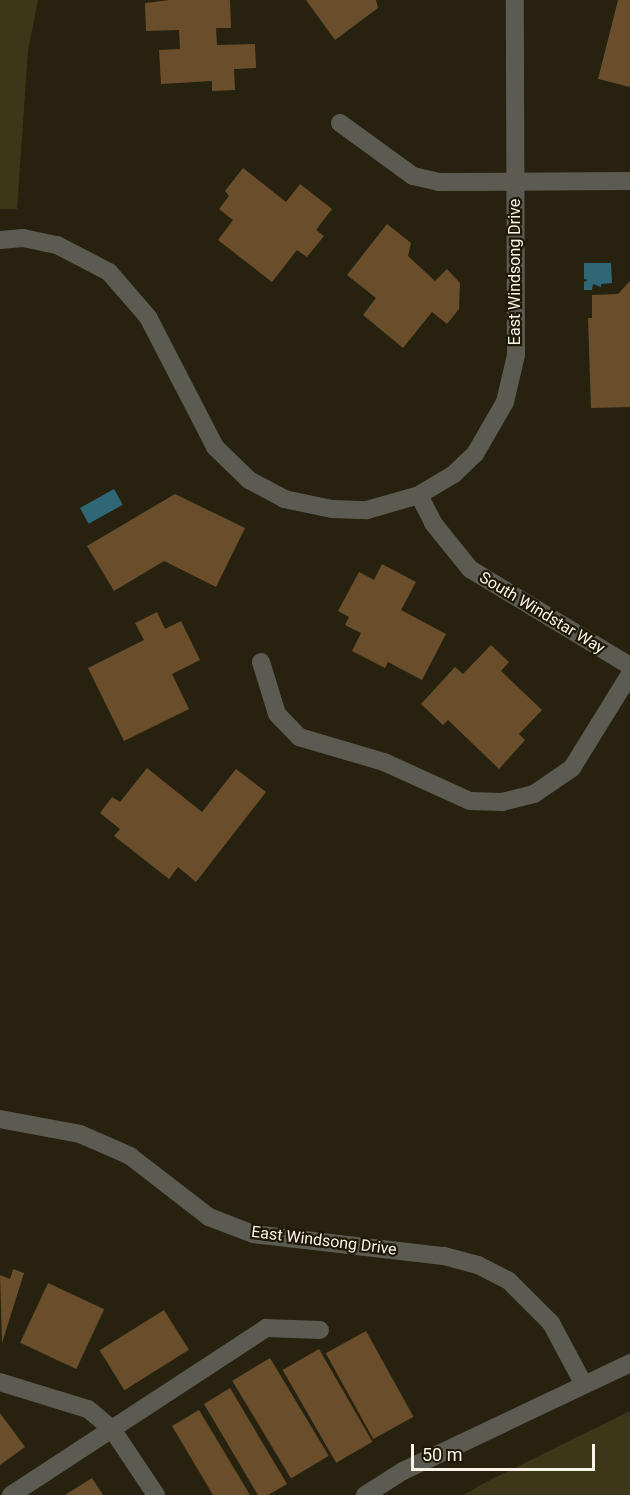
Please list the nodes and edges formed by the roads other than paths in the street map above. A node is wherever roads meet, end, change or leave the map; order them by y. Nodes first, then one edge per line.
1 (515, 0) edge
2 (340, 123) dead end
3 (630, 181) edge
4 (515, 184) junction
5 (0, 240) edge
6 (418, 495) junction
7 (261, 662) dead end
8 (630, 666) edge
9 (630, 674) edge
10 (0, 1119) edge
11 (320, 1330) dead end
12 (630, 1363) edge
13 (0, 1382) edge
14 (583, 1383) junction
15 (112, 1429) junction
16 (11, 1495) edge
17 (156, 1495) edge
18 (365, 1495) edge

1 - 4 street, East Windsong Drive
2 - 4 street, East Windsong Drive
3 - 4 street
4 - 6 street, East Windsong Drive
5 - 6 street, East Windsong Drive
6 - 8 street, South Windstar Way
7 - 9 street
10 - 14 street, East Windsong Drive
11 - 15 street
12 - 14 street
13 - 15 street
14 - 18 street
15 - 16 street
15 - 17 street

